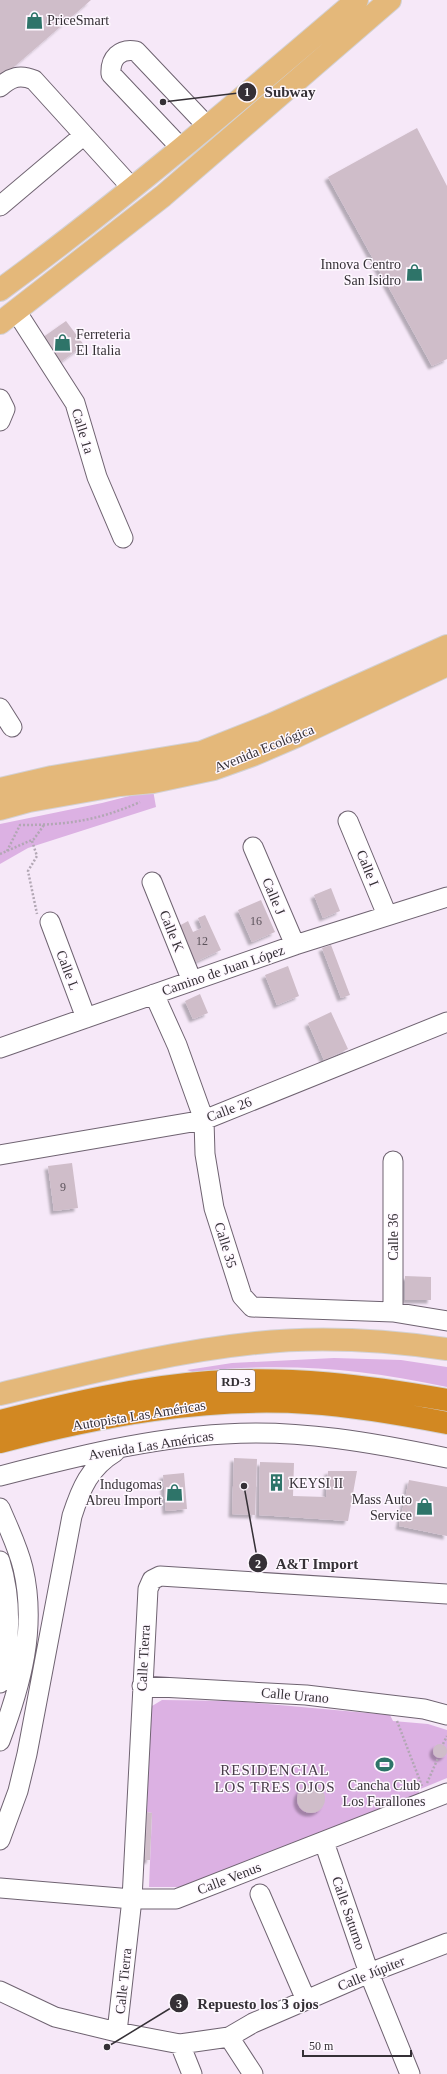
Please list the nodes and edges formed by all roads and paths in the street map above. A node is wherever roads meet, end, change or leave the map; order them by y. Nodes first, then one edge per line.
1 (357, 0) edge
2 (390, 0) edge
3 (0, 87) edge
4 (208, 127) junction
5 (84, 135) junction
6 (182, 148) junction
7 (132, 188) junction
8 (0, 206) edge
9 (0, 290) edge
10 (8, 317) edge
11 (0, 399) edge
12 (0, 421) edge
13 (124, 538) dead end
14 (447, 646) edge
15 (447, 665) edge
16 (0, 708) edge
17 (12, 727) dead end
18 (0, 789) edge
19 (143, 801) dead end
20 (0, 809) edge
21 (348, 821) dead end
22 (44, 825) junction
23 (32, 841) junction
24 (253, 847) dead end
25 (7, 851) junction
26 (0, 854) edge
27 (152, 882) dead end
28 (447, 897) edge
29 (387, 915) junction
30 (50, 922) joint
31 (295, 945) junction
32 (192, 981) junction
33 (154, 994) junction
34 (86, 1018) junction
35 (447, 1022) edge
36 (0, 1048) edge
37 (204, 1120) junction
38 (0, 1155) edge
39 (393, 1161) dead end
40 (393, 1312) junction
41 (447, 1321) edge
42 (447, 1349) edge
43 (0, 1394) edge
44 (447, 1400) edge
45 (0, 1421) edge
46 (447, 1423) edge
47 (0, 1442) edge
48 (124, 1447) junction
49 (447, 1458) edge
50 (0, 1476) edge
51 (0, 1508) edge
52 (0, 1561) edge
53 (447, 1594) edge
54 (0, 1683) edge
55 (142, 1686) junction
56 (391, 1704) junction
57 (447, 1715) edge
58 (447, 1736) edge
59 (0, 1741) edge
60 (443, 1744) dead end
61 (438, 1758) dead end
62 (447, 1793) edge
63 (0, 1840) edge
64 (324, 1842) junction
65 (0, 1888) edge
66 (260, 1894) dead end
67 (132, 1899) junction
68 (447, 1943) edge
69 (369, 1972) junction
70 (0, 1991) edge
71 (306, 2000) junction
72 (117, 2032) junction
73 (229, 2036) junction
74 (180, 2044) junction
75 (192, 2074) edge
76 (253, 2074) edge
77 (410, 2074) edge

1 - 4 main road
2 - 10 main road
3 - 5 street
4 - 6 main road
4 - 6 street
5 - 7 street
5 - 8 street
6 - 7 main road
7 - 9 main road
10 - 13 street, Calle 1a
11 - 12 street
14 - 18 main road, Avenida Ecológica
15 - 20 main road, Avenida Ecológica
16 - 17 street
19 - 22 path
21 - 29 street, Calle I
22 - 23 path
22 - 25 path
23 - 25 path
23 - 30 path
24 - 31 street, Calle J
25 - 26 path
27 - 32 street, Calle K
28 - 29 street, Camino de Juan López
29 - 31 street, Camino de Juan López
30 - 34 street, Calle L
31 - 32 street, Camino de Juan López
32 - 33 street, Camino de Juan López
33 - 34 street, Camino de Juan López
33 - 37 street, Calle 35
34 - 36 street, Camino de Juan López
35 - 37 street, Calle 26
37 - 38 street, Calle 26
37 - 40 street, Calle 35
39 - 40 street, Calle 36
40 - 41 street, Calle 35
42 - 43 main road
44 - 45 highway, Autopista Las Américas / RD-3
46 - 47 highway, Autopista Las Américas / RD-3
48 - 49 street, Avenida Las Américas
48 - 50 street, Avenida Las Américas
48 - 63 street
51 - 59 street
52 - 54 street
53 - 55 street, Calle Tierra
55 - 56 street, Calle Urano
55 - 67 street, Calle Tierra
56 - 57 street, Calle Urano
56 - 61 path
58 - 60 path
62 - 64 street, Calle Venus
64 - 67 street, Calle Venus
64 - 69 street, Calle Saturno
65 - 67 street, Calle Venus
66 - 71 street
67 - 72 street, Calle Tierra
68 - 69 street, Calle Júpiter
69 - 71 street, Calle Júpiter
69 - 77 street, Calle Saturno
70 - 72 street, Calle Júpiter
71 - 73 street, Calle Júpiter
72 - 74 street, Calle Júpiter
73 - 74 street, Calle Júpiter
73 - 76 street
74 - 75 street

